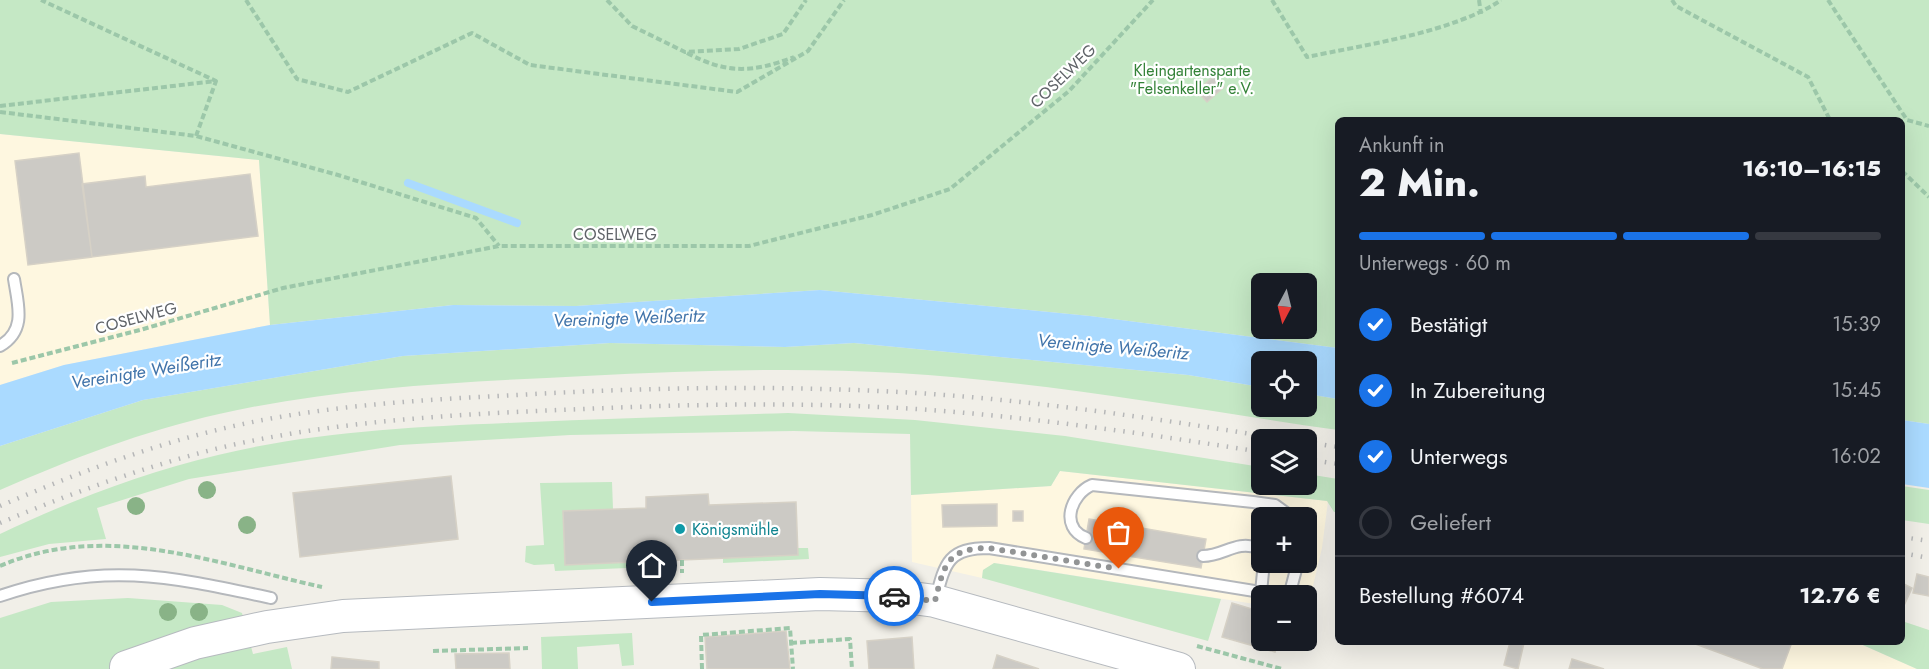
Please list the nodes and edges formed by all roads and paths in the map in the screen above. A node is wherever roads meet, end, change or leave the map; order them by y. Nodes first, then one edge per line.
1 (41, 0) edge
2 (246, 0) edge
3 (607, 0) edge
4 (806, 0) edge
5 (844, 0) edge
6 (1153, 0) edge
7 (1272, 0) edge
8 (1479, 0) edge
9 (1502, 0) edge
10 (1672, 0) edge
11 (1828, 0) edge
12 (1481, 14) junction
13 (808, 51) junction
14 (685, 52) junction
15 (216, 81) junction
16 (0, 106) edge
17 (0, 112) edge
18 (1828, 117) edge
19 (1929, 126) edge
20 (196, 136) junction
21 (1905, 174) edge
22 (1929, 196) edge
23 (499, 246) junction
24 (14, 279) dead end
25 (0, 346) edge
26 (8, 364) dead end
27 (1278, 507) edge
28 (1086, 538) dead end
29 (1251, 546) edge
30 (1203, 556) dead end
31 (682, 560) dead end
32 (682, 574) dead end
33 (1251, 590) edge
34 (0, 596) edge
35 (271, 598) dead end
36 (935, 601) junction
37 (791, 644) junction
38 (528, 648) dead end
39 (433, 651) dead end
40 (126, 667) dead end
41 (702, 669) edge
42 (793, 669) edge
43 (852, 669) edge
44 (1179, 669) edge

1 - 15 path
2 - 13 path
3 - 14 path
4 - 14 path
5 - 13 path
6 - 23 path, COSELWEG
7 - 12 path
8 - 12 path
9 - 12 path
10 - 18 path
11 - 19 path
13 - 14 path
15 - 16 path
15 - 20 path
17 - 20 path
20 - 23 path
21 - 22 path
23 - 26 path, COSELWEG
24 - 25 lane
27 - 28 lane
29 - 30 lane
31 - 32 path
33 - 36 lane
34 - 35 lane
36 - 40 main road
36 - 44 main road
37 - 41 path
37 - 42 path
37 - 43 path
38 - 39 path

